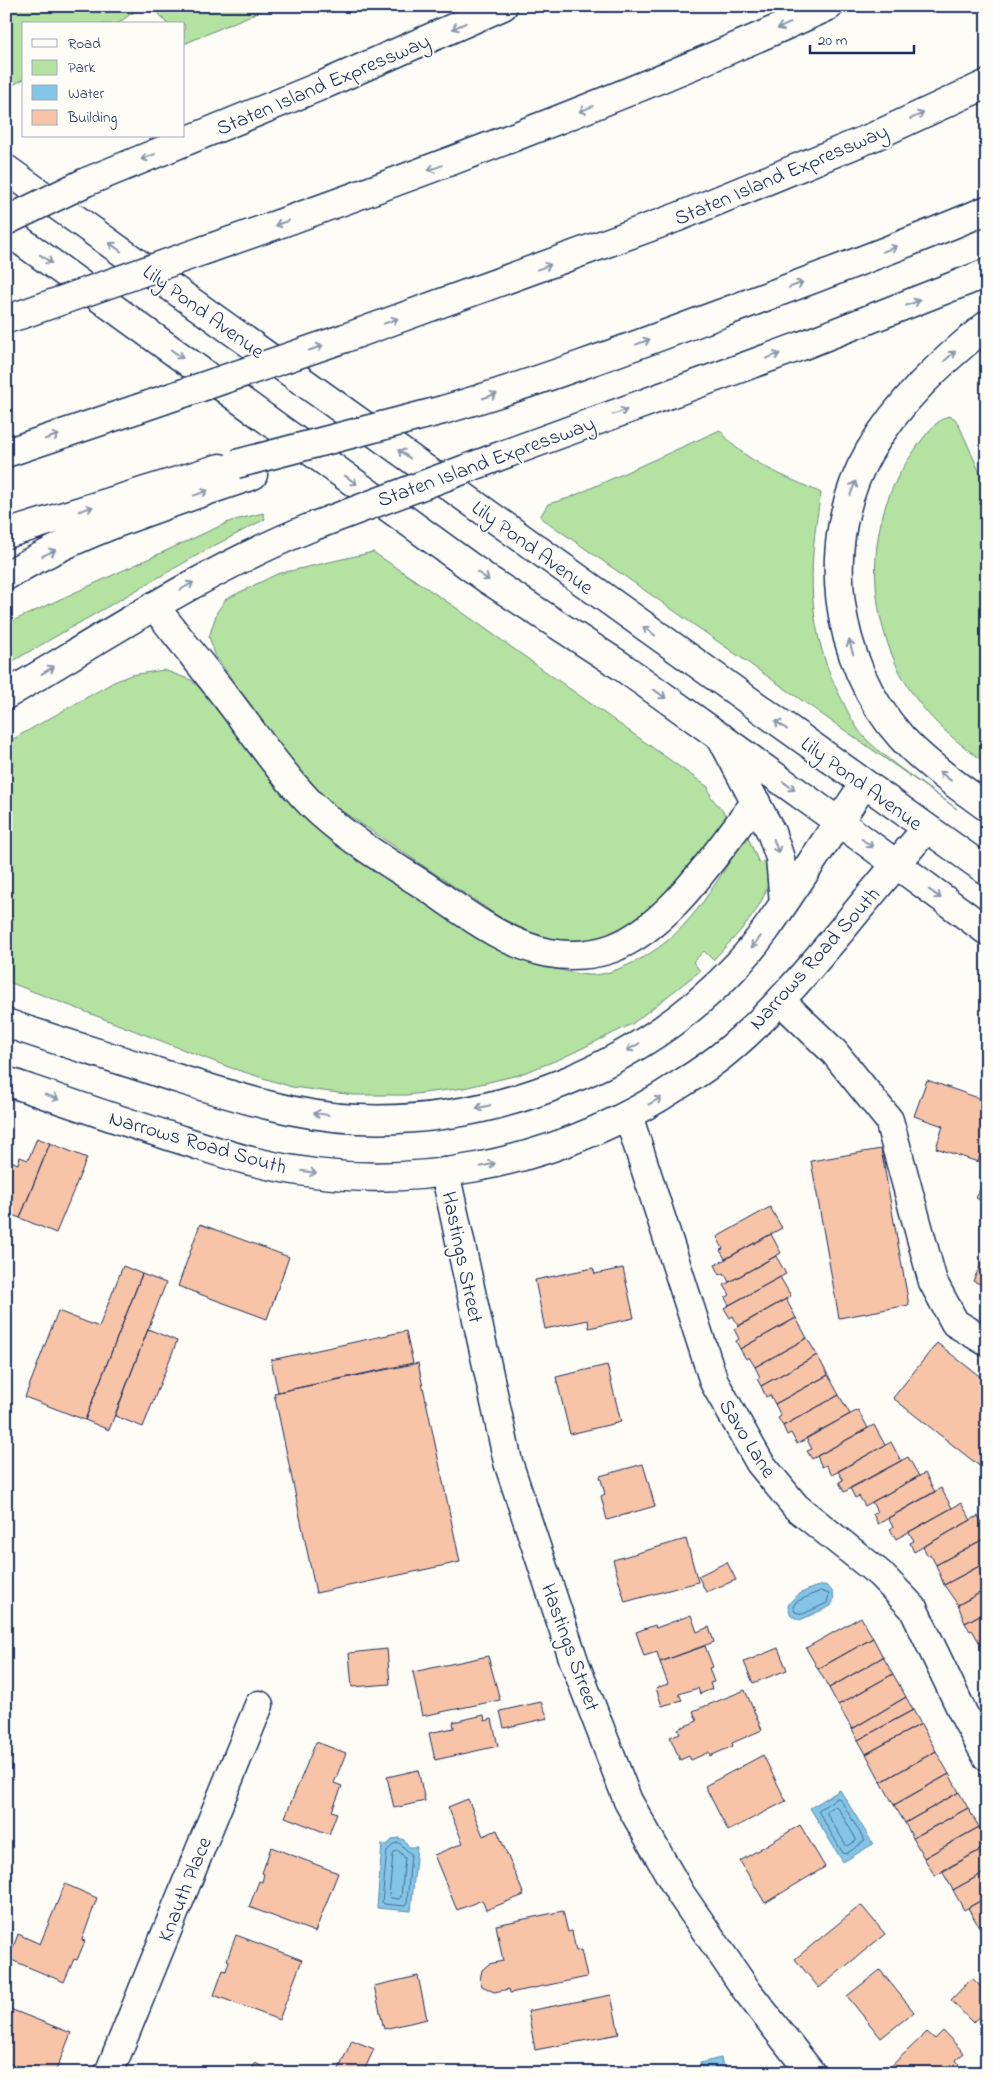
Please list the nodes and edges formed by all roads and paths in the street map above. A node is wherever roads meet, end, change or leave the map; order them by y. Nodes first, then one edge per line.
1 (503, 6) edge
2 (829, 6) edge
3 (987, 84) edge
4 (6, 169) edge
5 (86, 182) junction
6 (6, 204) edge
7 (987, 210) edge
8 (6, 213) edge
9 (6, 221) edge
10 (6, 230) edge
11 (987, 273) edge
12 (15, 316) edge
13 (987, 325) edge
14 (6, 453) edge
15 (244, 469) junction
16 (6, 534) edge
17 (6, 576) edge
18 (154, 606) junction
19 (6, 696) edge
20 (721, 738) junction
21 (864, 784) junction
22 (756, 802) junction
23 (987, 807) edge
24 (839, 822) junction
25 (926, 829) junction
26 (896, 865) junction
27 (987, 871) edge
28 (784, 903) junction
29 (987, 931) edge
30 (781, 1001) junction
31 (6, 1023) edge
32 (6, 1081) edge
33 (628, 1115) junction
34 (445, 1172) junction
35 (987, 1342) edge
36 (259, 1705) dead end
37 (987, 1757) edge
38 (109, 2073) edge
39 (811, 2073) edge

1 -> 5 main road, Staten Island Expressway
2 -> 12 main road, bridge
14 -> 3 main road, Staten Island Expressway, bridge
21 -> 4 main road, Lily Pond Avenue
5 - 6 main road, bridge
5 - 8 main road, bridge
5 - 9 main road, Staten Island Expressway, bridge
15 -> 7 main road, bridge
10 -> 20 main road
18 -> 11 main road, Staten Island Expressway, bridge
23 -> 13 main road
16 -> 15 main road
17 -> 15 main road
19 -> 18 main road, Staten Island Expressway
18 - 22 main road
20 - 22 main road
20 -> 24 main road
21 - 24 main road
21 - 25 main road, Lily Pond Avenue
22 -> 28 main road
24 -> 26 main road
24 - 28 main road
25 - 26 main road, Narrows Road South
25 - 27 main road, Lily Pond Avenue
26 -> 29 main road
26 - 30 main road, Narrows Road South
28 -> 31 main road
33 -> 30 main road, Narrows Road South
30 - 35 main road
32 -> 34 main road, Narrows Road South
34 -> 33 main road, Narrows Road South
33 - 37 main road, Savo Lane
34 - 39 main road, Hastings Street
36 - 38 main road, Knauth Place

